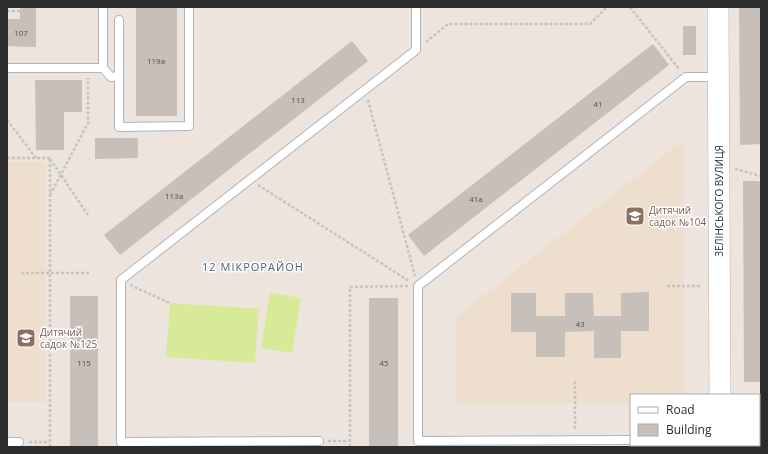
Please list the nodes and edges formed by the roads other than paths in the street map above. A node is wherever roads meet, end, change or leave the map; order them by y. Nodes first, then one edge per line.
1 (102, 7) edge
2 (189, 7) edge
3 (416, 7) edge
4 (718, 7) edge
5 (119, 20) dead end
6 (7, 68) edge
7 (103, 68) junction
8 (119, 76) junction
9 (719, 77) junction
10 (720, 394) edge
11 (630, 440) edge
12 (319, 441) road end
13 (7, 442) edge
14 (19, 442) road end

1 - 7 lane
2 - 8 lane
3 - 12 lane
4 - 9 street, ЗЕЛІНСЬКОГО ВУЛИЦЯ
5 - 8 lane
6 - 7 lane
7 - 8 lane
9 - 10 street, ЗЕЛІНСЬКОГО ВУЛИЦЯ
9 - 11 lane
13 - 14 lane

